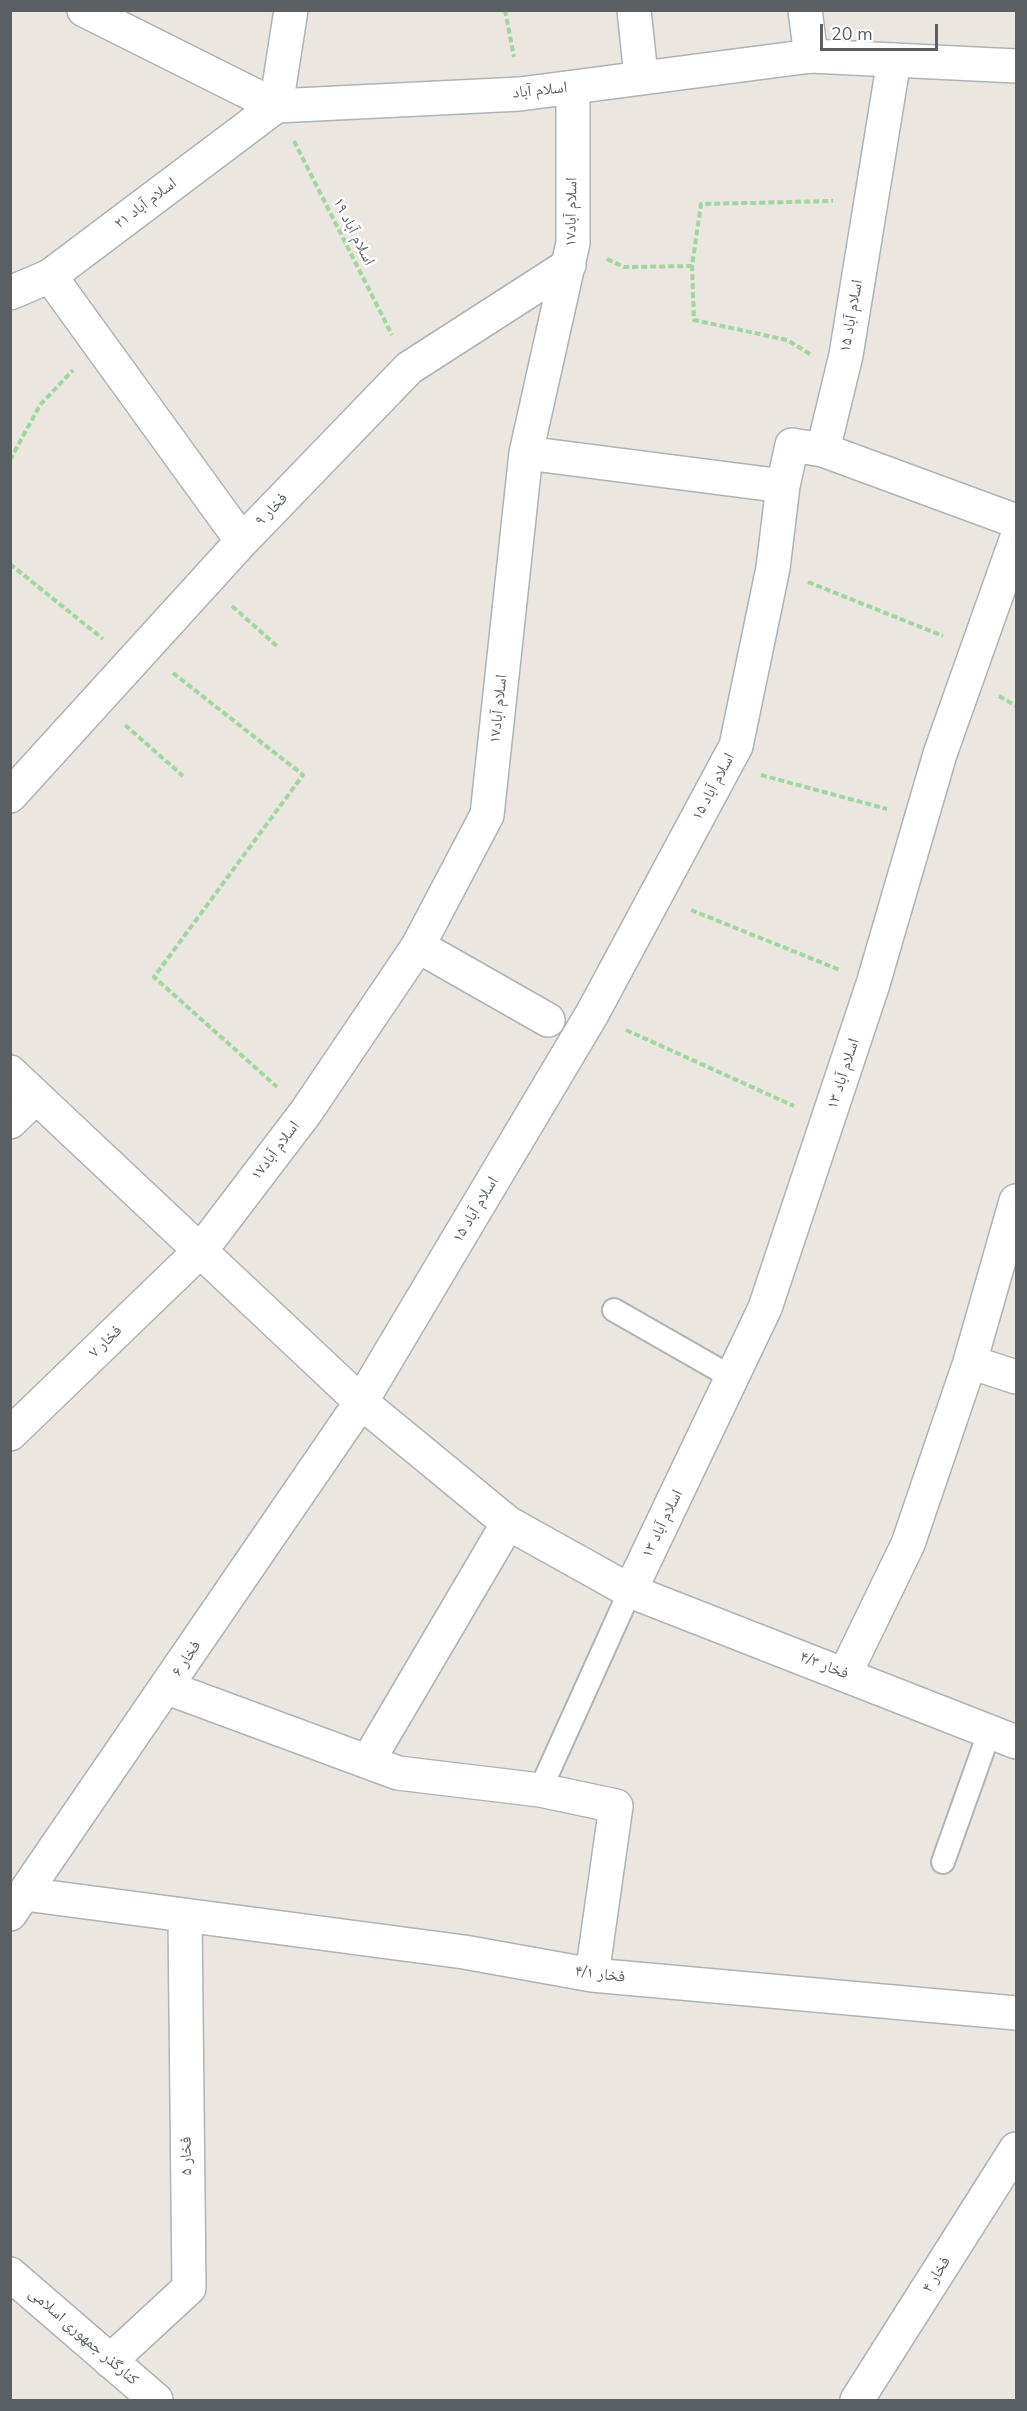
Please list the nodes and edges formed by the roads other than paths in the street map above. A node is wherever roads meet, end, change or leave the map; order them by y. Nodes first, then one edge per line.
1 (84, 10) edge
2 (291, 10) edge
3 (634, 10) edge
4 (805, 10) edge
5 (811, 56) junction
6 (894, 60) junction
7 (1017, 66) edge
8 (641, 76) junction
9 (573, 88) junction
10 (276, 106) junction
11 (571, 254) junction
12 (50, 276) junction
13 (10, 293) edge
14 (824, 450) junction
15 (526, 453) junction
16 (783, 486) junction
17 (1017, 520) edge
18 (242, 541) junction
19 (1014, 552) edge
20 (10, 796) edge
21 (418, 946) junction
22 (548, 1020) dead end
23 (10, 1072) edge
24 (36, 1096) junction
25 (10, 1122) edge
26 (1017, 1201) edge
27 (201, 1250) junction
28 (614, 1310) dead end
29 (970, 1362) junction
30 (1017, 1377) edge
31 (733, 1378) junction
32 (361, 1402) junction
33 (10, 1434) edge
34 (508, 1523) junction
35 (630, 1591) junction
36 (845, 1674) junction
37 (168, 1688) junction
38 (1003, 1738) edge
39 (368, 1761) junction
40 (540, 1790) junction
41 (944, 1862) dead end
42 (18, 1904) edge
43 (185, 1917) junction
44 (592, 1975) junction
45 (1017, 2013) edge
46 (1017, 2149) edge
47 (10, 2274) edge
48 (110, 2361) junction
49 (156, 2400) edge
50 (857, 2400) edge

1 - 10 street, اسلام آباد
2 - 10 street
3 - 8 street
4 - 5 street
5 - 6 street, اسلام آباد
5 - 8 street, اسلام آباد
6 - 7 street, اسلام آباد
6 - 14 street, اسلام آباد ۱۵
8 - 9 street, اسلام آباد
9 - 10 street, اسلام آباد
9 - 11 street, اسلام آباد۱۷
10 - 12 street, اسلام آباد ۲۱
11 - 15 street, اسلام آباد۱۷
11 - 18 street, فخار ۹
12 - 13 street, اسلام آباد ۲۱
12 - 18 street
14 - 16 street, اسلام آباد ۱۵
14 - 17 street
15 - 16 street
15 - 21 street, اسلام آباد۱۷
16 - 32 street, اسلام آباد ۱۵
18 - 20 street, فخار ۹
19 - 31 street, اسلام آباد ۱۳
21 - 22 street
21 - 27 street, اسلام آباد۱۷
23 - 24 street, فخار ۴/۳
24 - 25 street
24 - 27 street, فخار ۴/۳
26 - 29 street
27 - 32 street, فخار ۴/۳
27 - 33 street, فخار ۷
28 - 31 lane
29 - 30 street
29 - 36 street
31 - 35 street, اسلام آباد ۱۳
32 - 34 street, فخار ۴/۳
32 - 37 street, فخار ۶
34 - 35 street, فخار ۴/۳
34 - 39 street
35 - 36 street, فخار ۴/۳
35 - 40 lane
36 - 38 street, فخار ۴/۳
37 - 39 street
37 - 42 street, فخار ۶
38 - 41 lane
39 - 40 street
40 - 44 street
42 - 43 street, فخار ۴/۱
43 - 44 street, فخار ۴/۱
43 - 48 street, فخار ۵
44 - 45 street, فخار ۴/۱
46 - 50 street, فخار ۴
47 - 48 street, کنارگذر جمهوری اسلامی
48 - 49 street, کنارگذر جمهوری اسلامی

